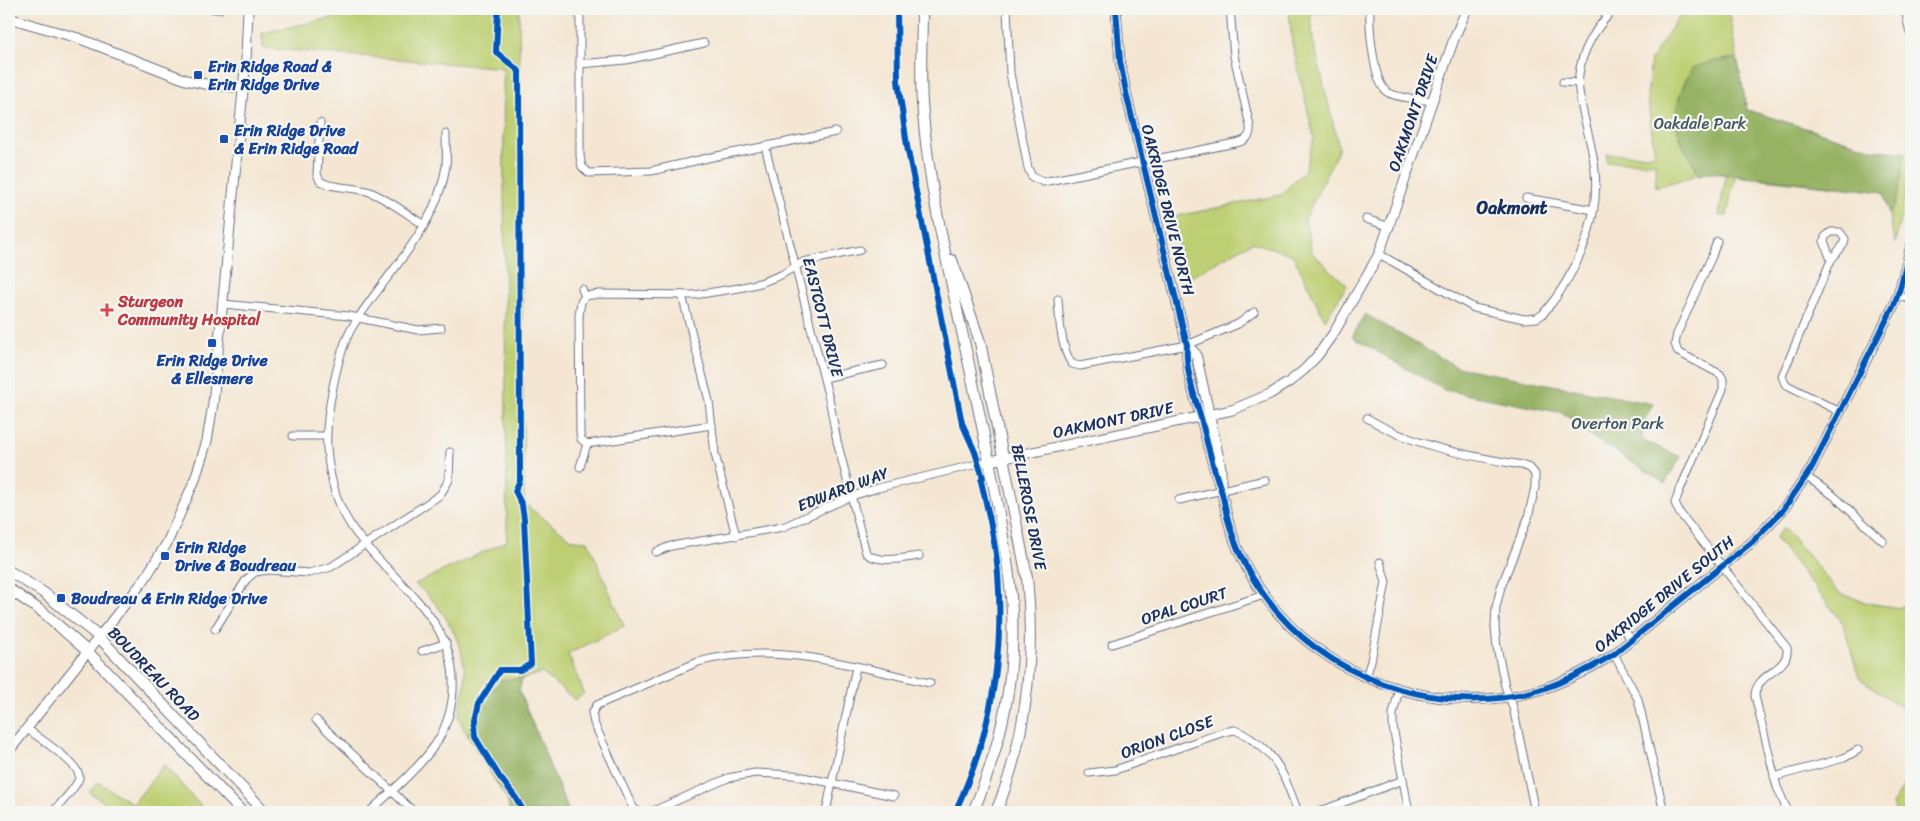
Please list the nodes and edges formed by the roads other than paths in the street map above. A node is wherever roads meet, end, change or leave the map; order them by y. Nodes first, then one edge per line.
1 (214, 9) edge
2 (220, 9) edge
3 (248, 9) edge
4 (580, 9) edge
5 (922, 9) edge
6 (1007, 9) edge
7 (1116, 9) edge
8 (1230, 9) edge
9 (1370, 9) edge
10 (1467, 9) edge
11 (1614, 9) edge
12 (1906, 9) edge
13 (9, 18) edge
14 (1911, 33) edge
15 (704, 43) dead end
16 (580, 64) junction
17 (1563, 82) dead end
18 (1578, 83) junction
19 (244, 88) junction
20 (1433, 101) junction
21 (320, 123) dead end
22 (836, 132) dead end
23 (446, 134) dead end
24 (765, 146) junction
25 (1143, 162) junction
26 (1526, 198) dead end
27 (1594, 210) junction
28 (936, 212) junction
29 (1366, 219) dead end
30 (424, 225) junction
31 (1390, 227) junction
32 (1717, 240) dead end
33 (1911, 246) edge
34 (860, 250) dead end
35 (1379, 254) junction
36 (1831, 260) dead end
37 (796, 267) junction
38 (582, 289) dead end
39 (682, 295) junction
40 (1898, 295) junction
41 (586, 296) junction
42 (1058, 299) dead end
43 (1911, 300) edge
44 (223, 304) junction
45 (1254, 312) dead end
46 (358, 318) junction
47 (441, 328) dead end
48 (1187, 344) junction
49 (883, 365) dead end
50 (824, 378) junction
51 (1840, 412) junction
52 (1205, 416) junction
53 (1367, 418) dead end
54 (712, 425) junction
55 (293, 436) dead end
56 (326, 436) junction
57 (587, 444) junction
58 (450, 452) dead end
59 (1004, 458) junction
60 (990, 461) junction
61 (580, 467) dead end
62 (1807, 478) junction
63 (1265, 480) dead end
64 (1222, 489) junction
65 (852, 496) junction
66 (1179, 500) dead end
67 (736, 536) junction
68 (1882, 541) dead end
69 (366, 545) junction
70 (656, 552) dead end
71 (920, 556) dead end
72 (1380, 562) dead end
73 (1723, 566) junction
74 (9, 571) edge
75 (9, 589) edge
76 (1264, 595) junction
77 (1621, 626) dead end
78 (215, 629) dead end
79 (98, 636) junction
80 (1632, 640) junction
81 (446, 643) junction
82 (1112, 644) dead end
83 (87, 651) junction
84 (422, 651) dead end
85 (1614, 654) junction
86 (856, 667) junction
87 (1366, 677) junction
88 (930, 683) dead end
89 (1399, 689) junction
90 (1509, 696) junction
91 (316, 720) dead end
92 (26, 728) junction
93 (1858, 750) dead end
94 (9, 751) edge
95 (1089, 772) dead end
96 (1774, 777) junction
97 (1403, 780) junction
98 (832, 784) junction
99 (392, 792) junction
100 (894, 796) dead end
101 (53, 812) edge
102 (242, 812) edge
103 (265, 812) edge
104 (370, 812) edge
105 (414, 812) edge
106 (640, 812) edge
107 (651, 812) edge
108 (826, 812) edge
109 (973, 812) edge
110 (996, 812) edge
111 (1298, 812) edge
112 (1318, 812) edge
113 (1410, 812) edge
114 (1535, 812) edge
115 (1664, 812) edge
116 (1788, 812) edge

1 - 2 street
3 - 19 street
4 - 16 street
5 - 28 main road, BELLEROSE DRIVE
6 - 25 street
7 - 25 street, OAKRIDGE DRIVE NORTH
8 - 25 street
9 - 20 street
10 - 20 street, OAKMONT DRIVE
11 - 18 street
12 - 14 street
13 - 19 street
15 - 16 street
16 - 24 street
17 - 18 street
18 - 27 street
19 - 44 street
20 - 31 street, OAKMONT DRIVE
21 - 30 street
22 - 24 street
23 - 30 street
24 - 37 street, EASTCOTT DRIVE
25 - 48 street, OAKRIDGE DRIVE NORTH
26 - 27 street
27 - 35 street
28 - 59 main road, BELLEROSE DRIVE
28 - 60 main road, BELLEROSE DRIVE
29 - 31 street
30 - 46 street
31 - 35 street, OAKMONT DRIVE
32 - 73 street
33 - 40 street, OAKRIDGE DRIVE SOUTH
34 - 37 street
35 - 52 street, OAKMONT DRIVE
36 - 51 street
37 - 39 street
37 - 50 street, EASTCOTT DRIVE
38 - 41 street
39 - 41 street
39 - 54 street
40 - 43 street
40 - 51 street, OAKRIDGE DRIVE SOUTH
41 - 57 street
42 - 48 street
44 - 46 street
44 - 79 street
45 - 48 street
46 - 47 street
46 - 56 street
48 - 52 street, OAKRIDGE DRIVE NORTH
49 - 50 street
50 - 65 street, EASTCOTT DRIVE
51 - 62 street, OAKRIDGE DRIVE SOUTH
52 - 59 street, OAKMONT DRIVE
52 - 64 street, OAKRIDGE DRIVE SOUTH
53 - 90 street
54 - 57 street
54 - 67 street
55 - 56 street
56 - 69 street
57 - 61 street
58 - 69 street
59 - 60 street, OAKMONT DRIVE
59 - 110 main road, BELLEROSE DRIVE
60 - 65 street, EDWARD WAY
60 - 109 main road, BELLEROSE DRIVE
62 - 68 street
62 - 73 street, OAKRIDGE DRIVE SOUTH
63 - 64 street
64 - 66 street
64 - 76 street, OAKRIDGE DRIVE SOUTH
65 - 67 street, EDWARD WAY
65 - 71 street, EASTCOTT DRIVE
67 - 70 street, EDWARD WAY
69 - 78 street
69 - 81 street
72 - 87 street
73 - 80 street, OAKRIDGE DRIVE SOUTH
73 - 96 street
74 - 79 main road, BOUDREAU ROAD
75 - 83 main road, BOUDREAU ROAD
76 - 82 street, OPAL COURT
76 - 87 street, OAKRIDGE DRIVE SOUTH
77 - 80 street, OAKRIDGE DRIVE SOUTH
79 - 83 street
79 - 103 main road, BOUDREAU ROAD
80 - 85 street, OAKRIDGE DRIVE SOUTH
81 - 84 street
81 - 99 street
83 - 92 street
83 - 102 main road, BOUDREAU ROAD
85 - 90 street, OAKRIDGE DRIVE SOUTH
85 - 115 street
86 - 88 street
86 - 98 street
86 - 106 street
87 - 89 street, OAKRIDGE DRIVE SOUTH
89 - 90 street, OAKRIDGE DRIVE SOUTH
89 - 97 street
90 - 114 street
91 - 99 street
92 - 94 street
92 - 101 street
93 - 96 street
95 - 111 street, ORION CLOSE
96 - 116 street
97 - 112 street
97 - 113 street
98 - 100 street
98 - 107 street
98 - 108 street
99 - 104 street
99 - 105 street

